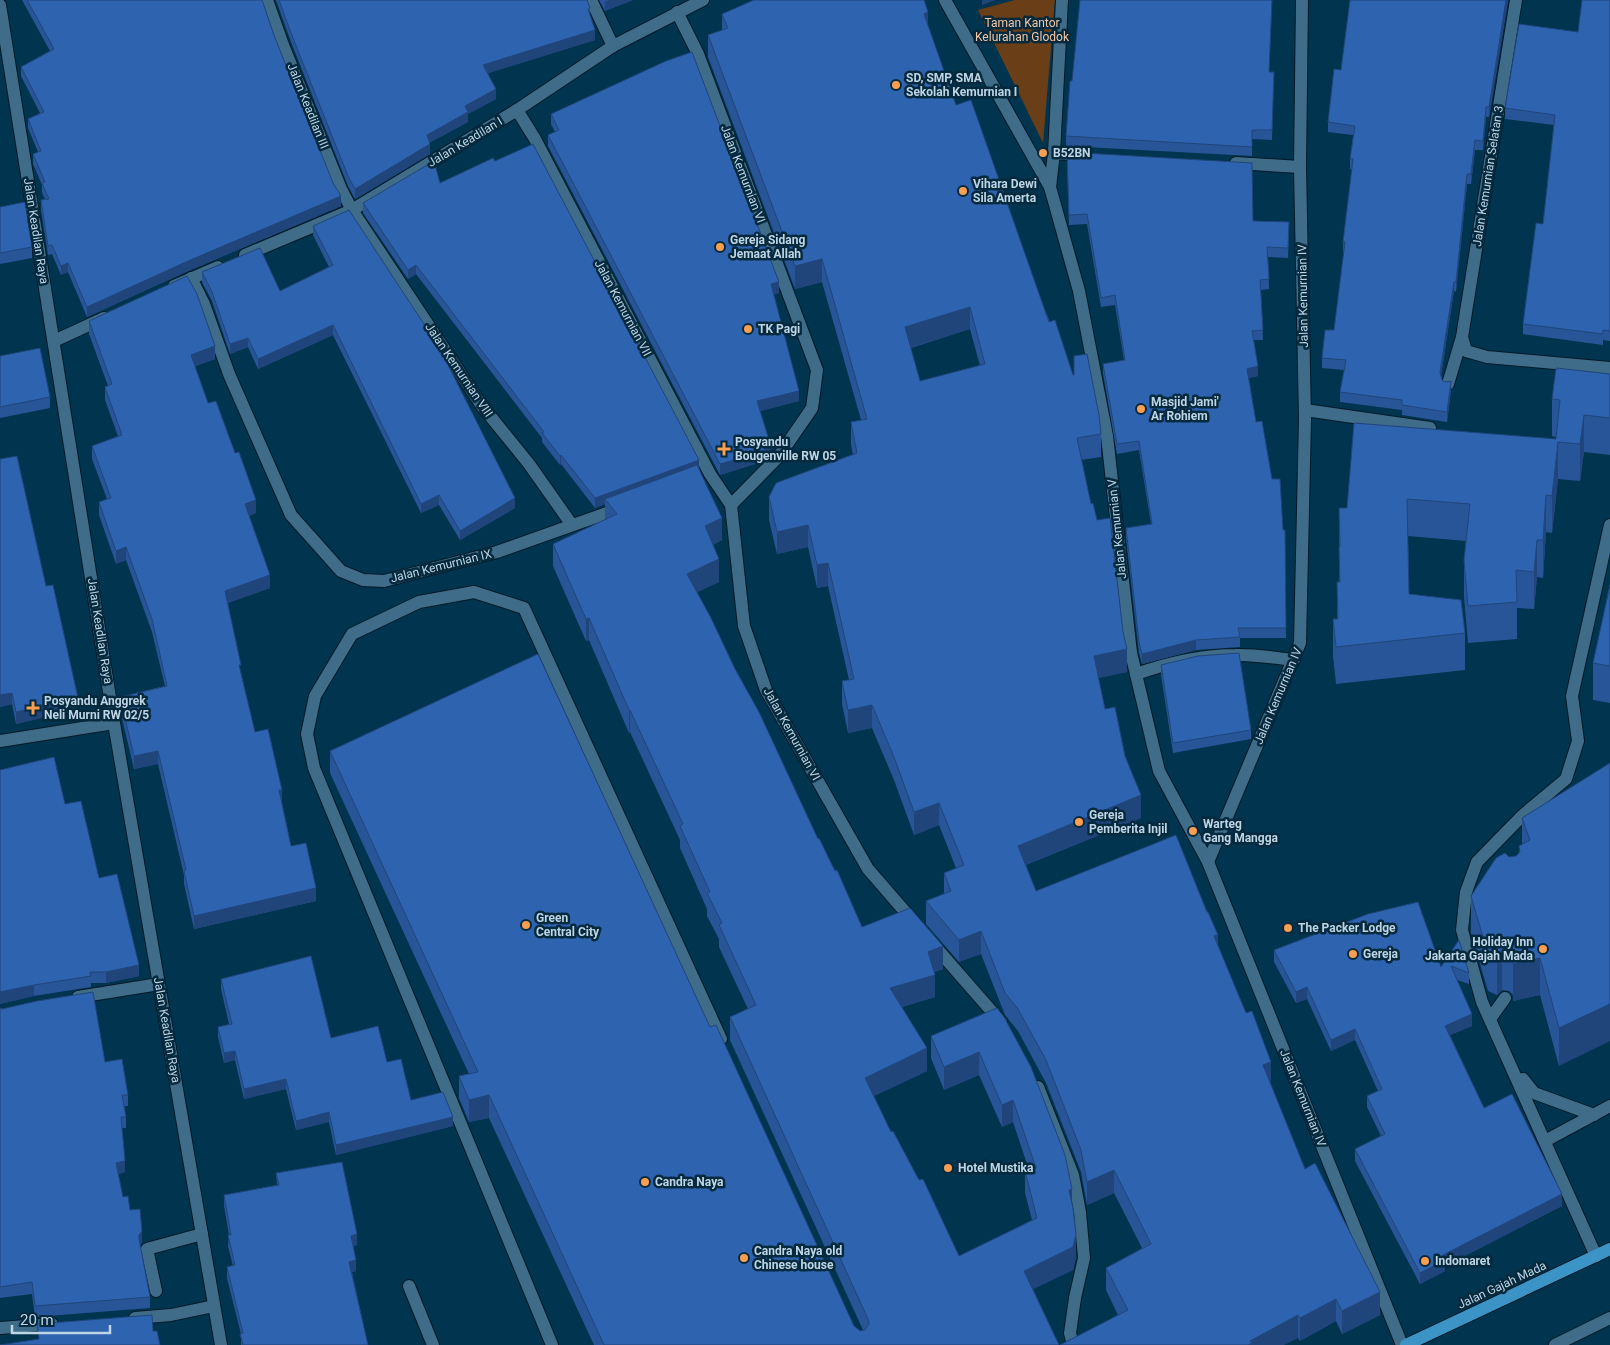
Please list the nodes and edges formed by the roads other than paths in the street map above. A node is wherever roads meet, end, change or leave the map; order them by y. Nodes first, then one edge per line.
1 (267, 0) edge
2 (591, 0) edge
3 (703, 0) edge
4 (945, 0) edge
5 (1062, 0) edge
6 (1302, 0) edge
7 (1516, 0) edge
8 (0, 5) edge
9 (677, 12) junction
10 (614, 46) junction
11 (4, 58) edge
12 (517, 110) junction
13 (1054, 153) junction
14 (1093, 155) edge
15 (1221, 163) edge
16 (1300, 167) junction
17 (1050, 187) junction
18 (352, 210) junction
19 (191, 278) junction
20 (165, 290) edge
21 (114, 314) edge
22 (1462, 337) junction
23 (54, 341) junction
24 (1610, 368) edge
25 (1448, 384) edge
26 (1305, 410) junction
27 (1430, 428) edge
28 (634, 503) edge
29 (731, 504) junction
30 (572, 524) junction
31 (1610, 525) edge
32 (1294, 660) junction
33 (1136, 674) junction
34 (114, 723) junction
35 (0, 741) edge
36 (1208, 862) junction
37 (159, 984) junction
38 (1505, 998) edge
39 (62, 1000) edge
40 (1490, 1019) junction
41 (1011, 1035) edge
42 (726, 1048) edge
43 (1508, 1059) junction
44 (1033, 1077) edge
45 (1610, 1106) edge
46 (1594, 1115) junction
47 (1545, 1141) junction
48 (202, 1234) junction
49 (1610, 1249) edge
50 (1596, 1256) junction
51 (409, 1286) dead end
52 (156, 1291) dead end
53 (214, 1306) junction
54 (1610, 1318) edge
55 (124, 1319) edge
56 (66, 1323) edge
57 (0, 1328) edge
58 (221, 1345) edge
59 (433, 1345) edge
60 (552, 1345) edge
61 (1073, 1345) edge
62 (1402, 1345) edge
63 (1406, 1345) edge
64 (1555, 1345) edge

1 - 18 street, Jalan Keadilan III
2 - 10 street
3 - 9 street, Jalan Keadilan I
4 - 17 street, Jalan Kemurnian V
5 - 13 street, Jalan Kemurnian V
6 - 16 street, Jalan Kemurnian IV
7 - 22 street, Jalan Kemurnian Selatan 3
8 - 11 street, Jalan Keadilan Raya
9 - 10 street, Jalan Keadilan I
9 - 29 street, Jalan Kemurnian VI
10 - 12 street, Jalan Keadilan I
11 - 23 street, Jalan Keadilan Raya
12 - 18 street, Jalan Keadilan I
12 - 29 street, Jalan Kemurnian VII
13 - 14 street
13 - 17 street, Jalan Kemurnian V
15 - 16 street
16 - 26 street, Jalan Kemurnian IV
17 - 33 street, Jalan Kemurnian V
18 - 19 street, Jalan Keadilan I
18 - 30 street, Jalan Kemurnian VIII
19 - 20 street, Jalan Keadilan I
19 - 30 street, Jalan Kemurnian IX
21 - 23 street
22 - 24 street, Jalan Kemurnian Selatan 3
22 - 25 street
23 - 34 street, Jalan Keadilan Raya
26 - 27 street
26 - 32 street, Jalan Kemurnian IV
28 - 30 street, Jalan Kemurnian IX
29 - 41 street, Jalan Kemurnian VI
31 - 40 street
32 - 33 street
32 - 36 street, Jalan Kemurnian IV
33 - 36 street, Jalan Kemurnian V
34 - 35 street
34 - 37 street, Jalan Keadilan Raya
36 - 62 street, Jalan Kemurnian IV
37 - 39 street
37 - 48 street, Jalan Keadilan Raya
38 - 40 street
40 - 43 street
42 - 60 street
43 - 46 street
43 - 47 street
44 - 61 street
45 - 46 street
46 - 47 street
47 - 50 street
48 - 52 street
48 - 53 street, Jalan Keadilan Raya
49 - 50 main road, Jalan Gajah Mada
50 - 63 main road, Jalan Gajah Mada
51 - 59 street
53 - 55 street
53 - 58 street, Jalan Keadilan Raya
54 - 64 street
56 - 57 street

